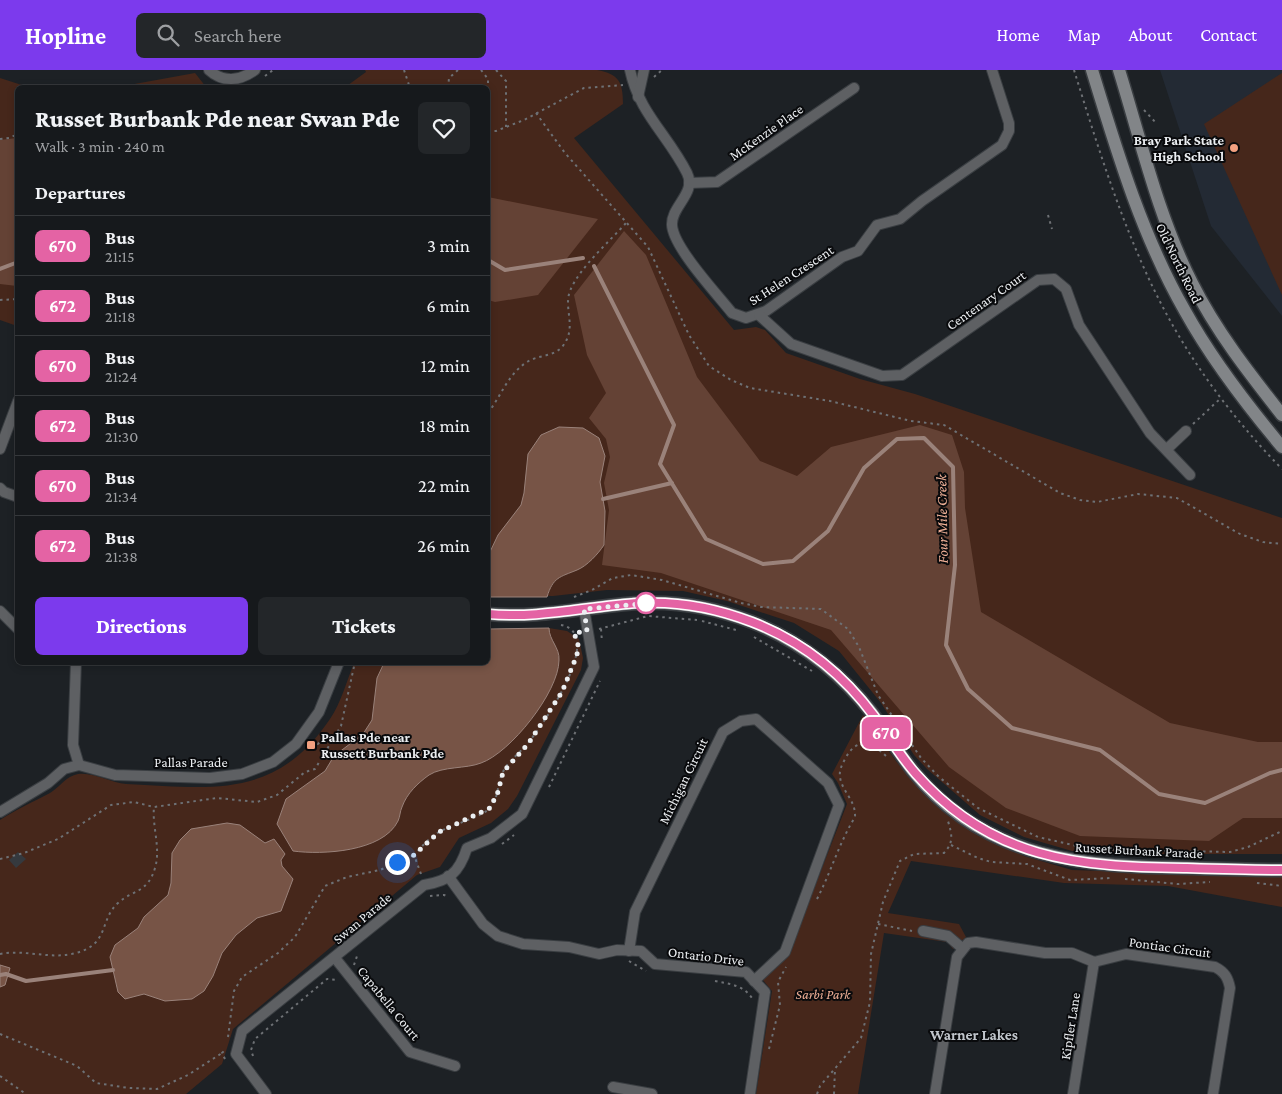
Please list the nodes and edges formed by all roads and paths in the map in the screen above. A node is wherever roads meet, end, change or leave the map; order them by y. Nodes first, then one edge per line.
1 (209, 70) edge
2 (254, 70) edge
3 (404, 70) edge
4 (458, 70) edge
5 (481, 70) edge
6 (496, 70) edge
7 (630, 70) edge
8 (644, 70) edge
9 (662, 70) edge
10 (992, 70) edge
11 (1092, 70) edge
12 (1119, 70) edge
13 (637, 84) junction
14 (409, 85) edge
15 (448, 85) edge
16 (488, 85) edge
17 (854, 88) dead end
18 (506, 127) junction
19 (490, 131) edge
20 (15, 135) edge
21 (0, 138) edge
22 (689, 183) junction
23 (1048, 215) dead end
24 (626, 223) dead end
25 (1052, 229) dead end
26 (15, 299) edge
27 (0, 300) edge
28 (770, 308) junction
29 (759, 315) junction
30 (778, 330) junction
31 (1221, 398) dead end
32 (15, 408) edge
33 (490, 409) edge
34 (1282, 415) edge
35 (1186, 430) joint
36 (1282, 447) edge
37 (0, 449) edge
38 (1167, 449) junction
39 (1190, 474) dead end
40 (0, 488) edge
41 (15, 496) edge
42 (569, 599) dead end
43 (584, 609) junction
44 (0, 611) edge
45 (490, 614) edge
46 (552, 618) junction
47 (15, 626) edge
48 (737, 630) dead end
49 (587, 631) junction
50 (574, 633) junction
51 (746, 633) dead end
52 (76, 665) edge
53 (338, 665) edge
54 (815, 673) dead end
55 (859, 714) dead end
56 (303, 735) junction
57 (332, 738) dead end
58 (875, 748) junction
59 (889, 760) dead end
60 (79, 765) junction
61 (0, 812) edge
62 (947, 820) dead end
63 (1282, 831) edge
64 (414, 855) junction
65 (0, 859) edge
66 (1282, 870) edge
67 (448, 876) junction
68 (428, 884) junction
69 (428, 896) dead end
70 (455, 900) dead end
71 (814, 904) dead end
72 (878, 924) junction
73 (923, 931) joint
74 (962, 948) junction
75 (359, 952) dead end
76 (0, 954) edge
77 (628, 955) junction
78 (336, 958) junction
79 (1094, 962) junction
80 (788, 964) dead end
81 (347, 972) junction
82 (650, 972) dead end
83 (708, 980) dead end
84 (754, 981) junction
85 (754, 1002) dead end
86 (0, 1034) edge
87 (228, 1038) dead end
88 (227, 1047) dead end
89 (222, 1053) junction
90 (767, 1054) dead end
91 (226, 1059) dead end
92 (455, 1066) dead end
93 (244, 1067) junction
94 (835, 1067) junction
95 (0, 1076) edge
96 (613, 1088) dead end
97 (26, 1094) edge
98 (266, 1094) edge
99 (652, 1094) edge
100 (750, 1094) edge
101 (817, 1094) edge
102 (834, 1094) edge
103 (935, 1094) edge
104 (1073, 1094) edge
105 (1213, 1094) edge

1 - 2 street
3 - 14 path
4 - 15 path
5 - 16 path
6 - 18 path
7 - 13 street
8 - 13 street
9 - 13 path
10 - 28 street, St Helen Crescent
11 - 36 street, Old North Road
12 - 34 street, Old North Road
13 - 18 path
13 - 22 street
17 - 22 street, McKenzie Place
18 - 19 path
20 - 21 path
22 - 29 street, St Helen Crescent
23 - 25 path
24 - 33 path
26 - 27 path
28 - 29 street, St Helen Crescent
28 - 30 street, Centenary Court
29 - 30 street, Centenary Court
30 - 38 street, Centenary Court
31 - 35 path
32 - 37 street
35 - 38 street
38 - 39 street, Centenary Court
40 - 41 street
42 - 63 path
43 - 46 street, Russet Burbank Parade
43 - 49 street, Swan Parade
43 - 66 street, Russet Burbank Parade
44 - 47 street
45 - 46 street, Russet Burbank Parade
46 - 50 path
48 - 49 path
49 - 50 path
49 - 67 street, Swan Parade
50 - 64 path
51 - 54 path
52 - 60 street
53 - 56 street, Pallas Parade
55 - 58 path
56 - 57 path
56 - 60 street, Pallas Parade
58 - 59 path
58 - 71 path
60 - 61 street
62 - 72 path
64 - 68 path
64 - 87 path
65 - 76 path
67 - 68 street, Swan Parade
67 - 77 street
68 - 78 street, Swan Parade
69 - 70 path
72 - 73 path
72 - 94 path
73 - 74 street
74 - 79 street
74 - 103 street
75 - 81 path
77 - 82 path
77 - 84 street, Ontario Drive
77 - 84 street, Michigan Circuit
78 - 81 street, Capabella Court
78 - 93 street, Swan Parade
79 - 104 street, Kipfler Lane
79 - 105 street, Pontiac Circuit
80 - 90 path
81 - 92 street, Capabella Court
81 - 93 path
83 - 85 path
84 - 100 street, Ontario Drive
86 - 89 path
88 - 89 path
89 - 91 path
93 - 98 street, Swan Parade
94 - 101 path
94 - 102 path
95 - 97 path
96 - 99 street

